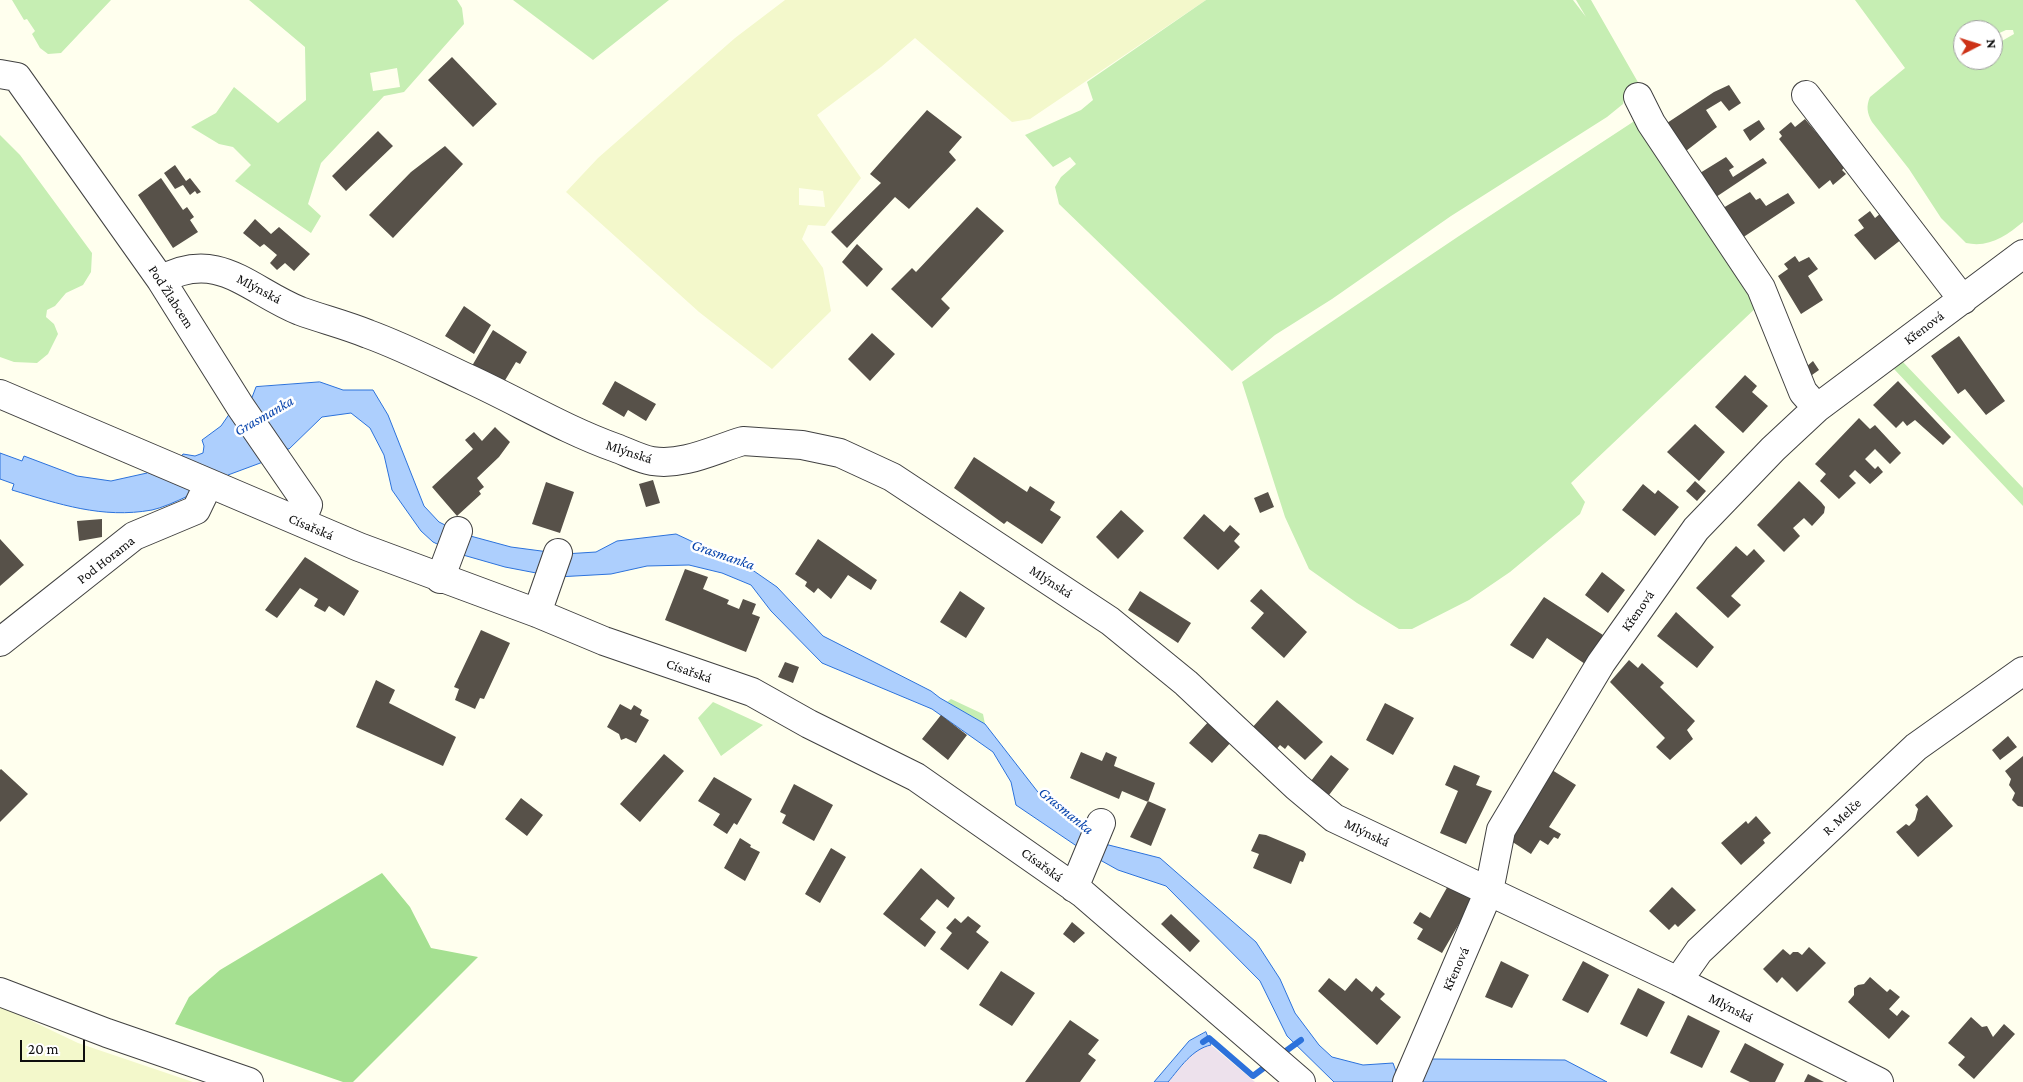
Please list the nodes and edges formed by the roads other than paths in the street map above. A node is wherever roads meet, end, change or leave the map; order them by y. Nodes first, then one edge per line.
1 (8, 75) edge
2 (1806, 95) dead end
3 (1638, 98) dead end
4 (2023, 254) edge
5 (161, 280) junction
6 (1963, 300) junction
7 (0, 394) edge
8 (1817, 408) junction
9 (210, 483) junction
10 (301, 522) junction
11 (454, 541) dead end
12 (554, 564) dead end
13 (440, 579) junction
14 (537, 613) junction
15 (0, 642) edge
16 (2019, 681) edge
17 (1094, 839) dead end
18 (1074, 888) junction
19 (1490, 891) junction
20 (1678, 981) junction
21 (0, 992) edge
22 (1285, 1068) edge
23 (1408, 1079) edge
24 (248, 1082) edge
25 (1879, 1082) edge

1 - 5 street, Pod Žlabcem
2 - 6 street
3 - 8 street
4 - 6 street, Křenová
5 - 10 street, Pod Žlabcem
5 - 19 street, Mlýnská
6 - 8 street, Křenová
7 - 9 street, Císařská
8 - 19 street, Křenová
9 - 10 street, Císařská
9 - 15 street, Pod Horama
10 - 13 street, Císařská
11 - 13 street
12 - 14 street
13 - 14 street, Císařská
14 - 18 street, Císařská
16 - 20 street, R. Melče
17 - 18 street
18 - 22 street, Císařská
19 - 20 street, Mlýnská
19 - 23 street, Křenová
20 - 25 street, Mlýnská
21 - 24 street

